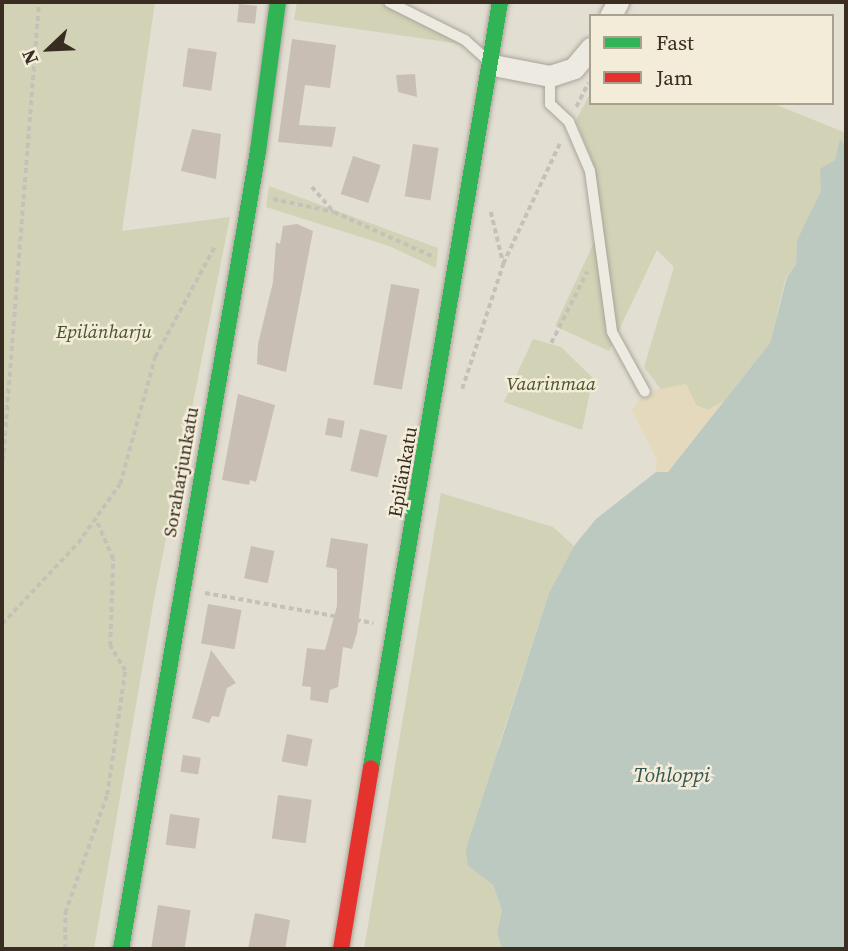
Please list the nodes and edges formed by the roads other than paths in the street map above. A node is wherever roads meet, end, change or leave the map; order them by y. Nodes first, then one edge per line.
1 (278, 2) edge
2 (388, 2) edge
3 (500, 2) edge
4 (589, 50) edge
5 (493, 65) junction
6 (550, 76) junction
7 (645, 392) dead end
8 (121, 949) edge
9 (341, 949) edge

1 - 8 street, Soraharjunkatu
2 - 5 lane
3 - 5 street, Epilänkatu
4 - 6 street
5 - 6 street
5 - 9 street, Epilänkatu
6 - 7 lane

